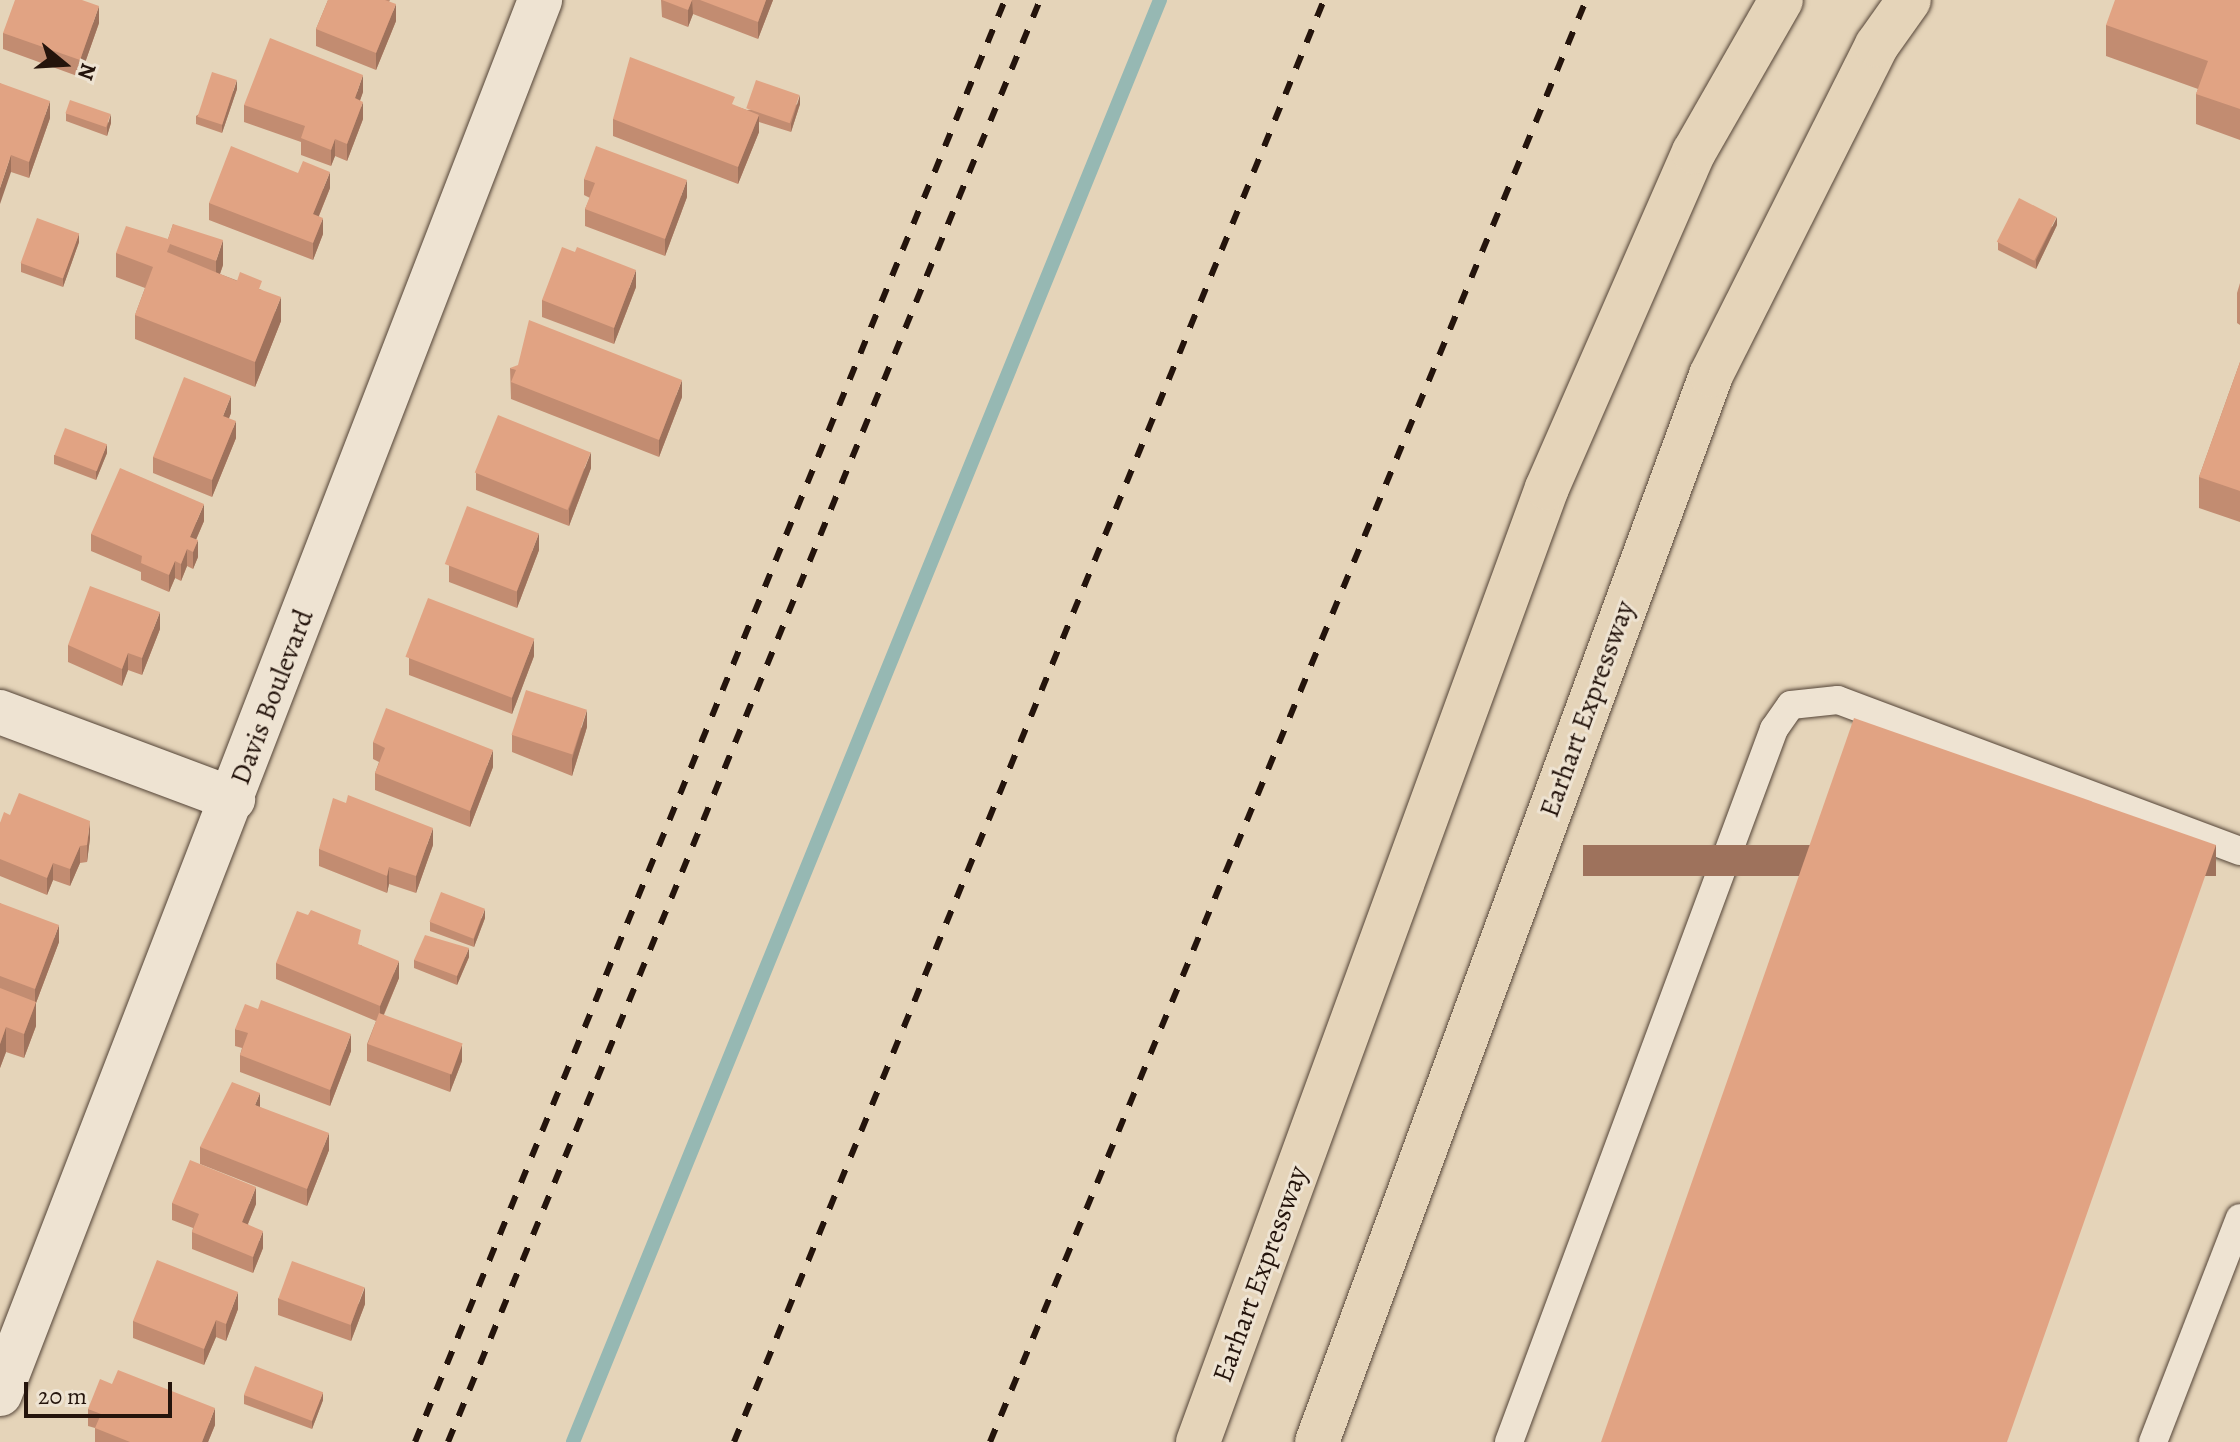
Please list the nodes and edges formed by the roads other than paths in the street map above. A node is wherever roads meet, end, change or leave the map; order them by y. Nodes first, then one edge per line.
1 (540, 0) edge
2 (1781, 0) edge
3 (1909, 0) edge
4 (0, 712) edge
5 (233, 799) junction
6 (2240, 851) edge
7 (2240, 1218) edge
8 (0, 1394) edge
9 (1198, 1442) edge
10 (1317, 1442) edge
11 (1509, 1442) edge
12 (2153, 1442) edge

1 - 5 street, Davis Boulevard
2 - 9 highway, Earhart Expressway
3 - 10 highway, Earhart Expressway
4 - 5 street
5 - 8 street, Davis Boulevard
6 - 11 lane
7 - 12 lane

